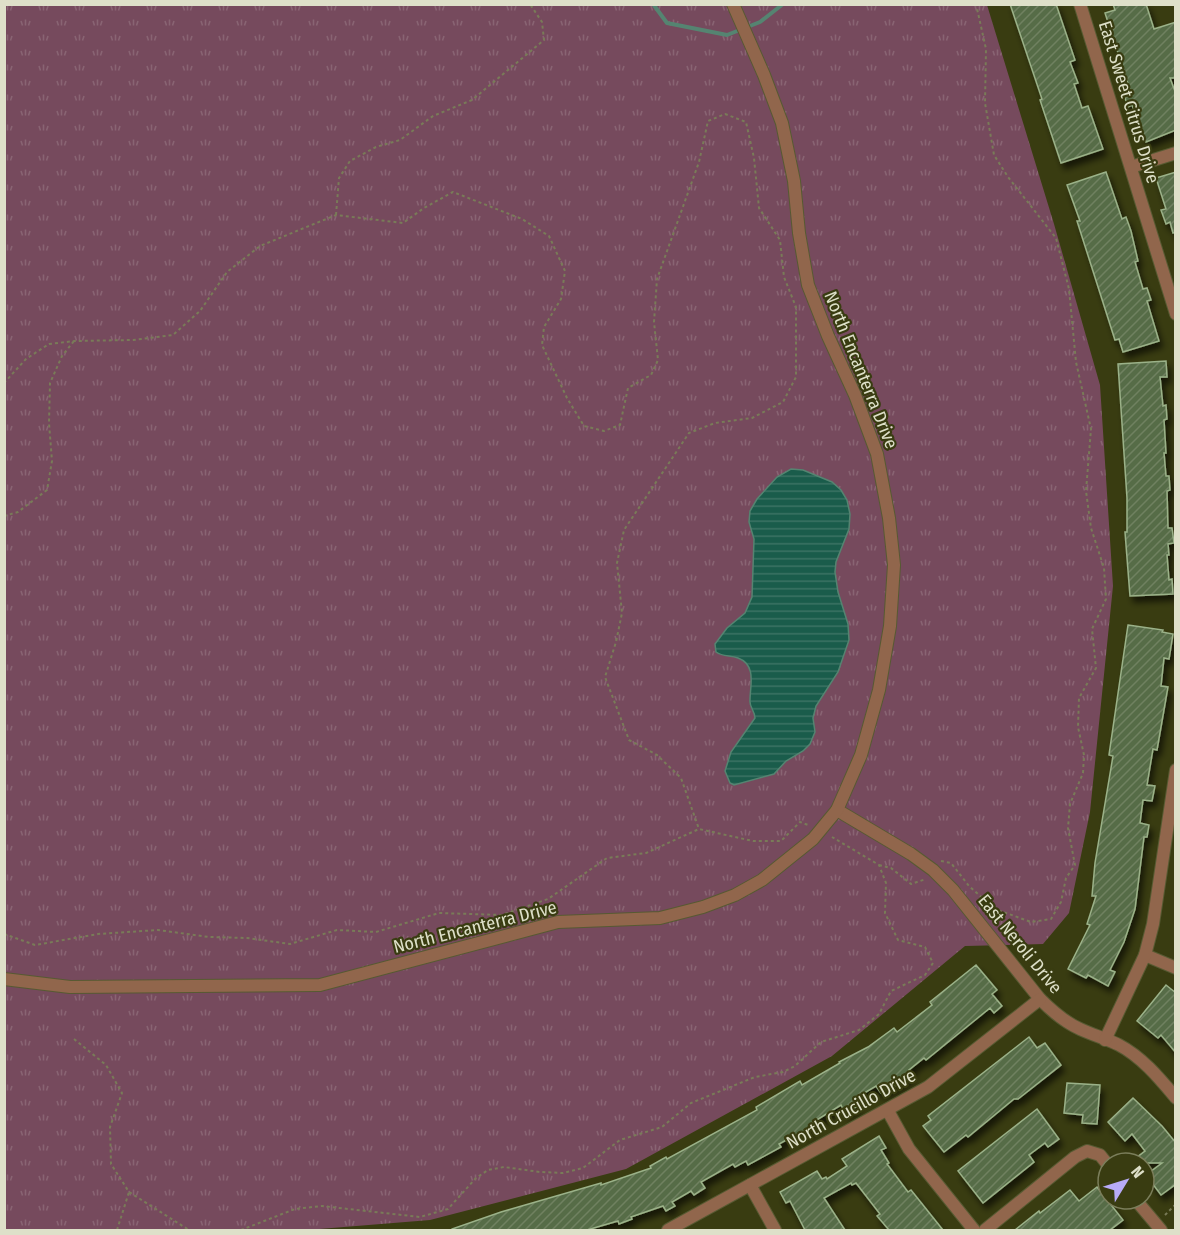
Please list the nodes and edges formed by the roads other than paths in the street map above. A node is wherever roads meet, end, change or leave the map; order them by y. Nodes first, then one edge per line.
1 (1080, 4) edge
2 (734, 6) edge
3 (1176, 153) edge
4 (1131, 168) junction
5 (1176, 314) edge
6 (1176, 770) edge
7 (837, 810) junction
8 (1145, 955) junction
9 (1176, 968) edge
10 (4, 979) edge
11 (1040, 999) junction
12 (1105, 1040) junction
13 (1176, 1098) edge
14 (888, 1111) junction
15 (1096, 1154) edge
16 (750, 1185) junction
17 (1145, 1211) edge
18 (668, 1230) edge
19 (775, 1230) edge
20 (974, 1230) edge
21 (985, 1230) edge
22 (1161, 1230) edge

1 - 4 street, East Sweet Citrus Drive
2 - 7 street, North Encanterra Drive
3 - 4 street
4 - 5 street, East Sweet Citrus Drive
6 - 8 street
7 - 10 street, North Encanterra Drive
7 - 11 street, East Neroli Drive
8 - 9 street
8 - 12 street
11 - 12 street, East Neroli Drive
11 - 14 street, North Crucillo Drive
12 - 13 street, East Neroli Drive
14 - 16 street, North Crucillo Drive
14 - 20 street
15 - 21 street
16 - 18 street, North Crucillo Drive
16 - 19 street
17 - 22 street

